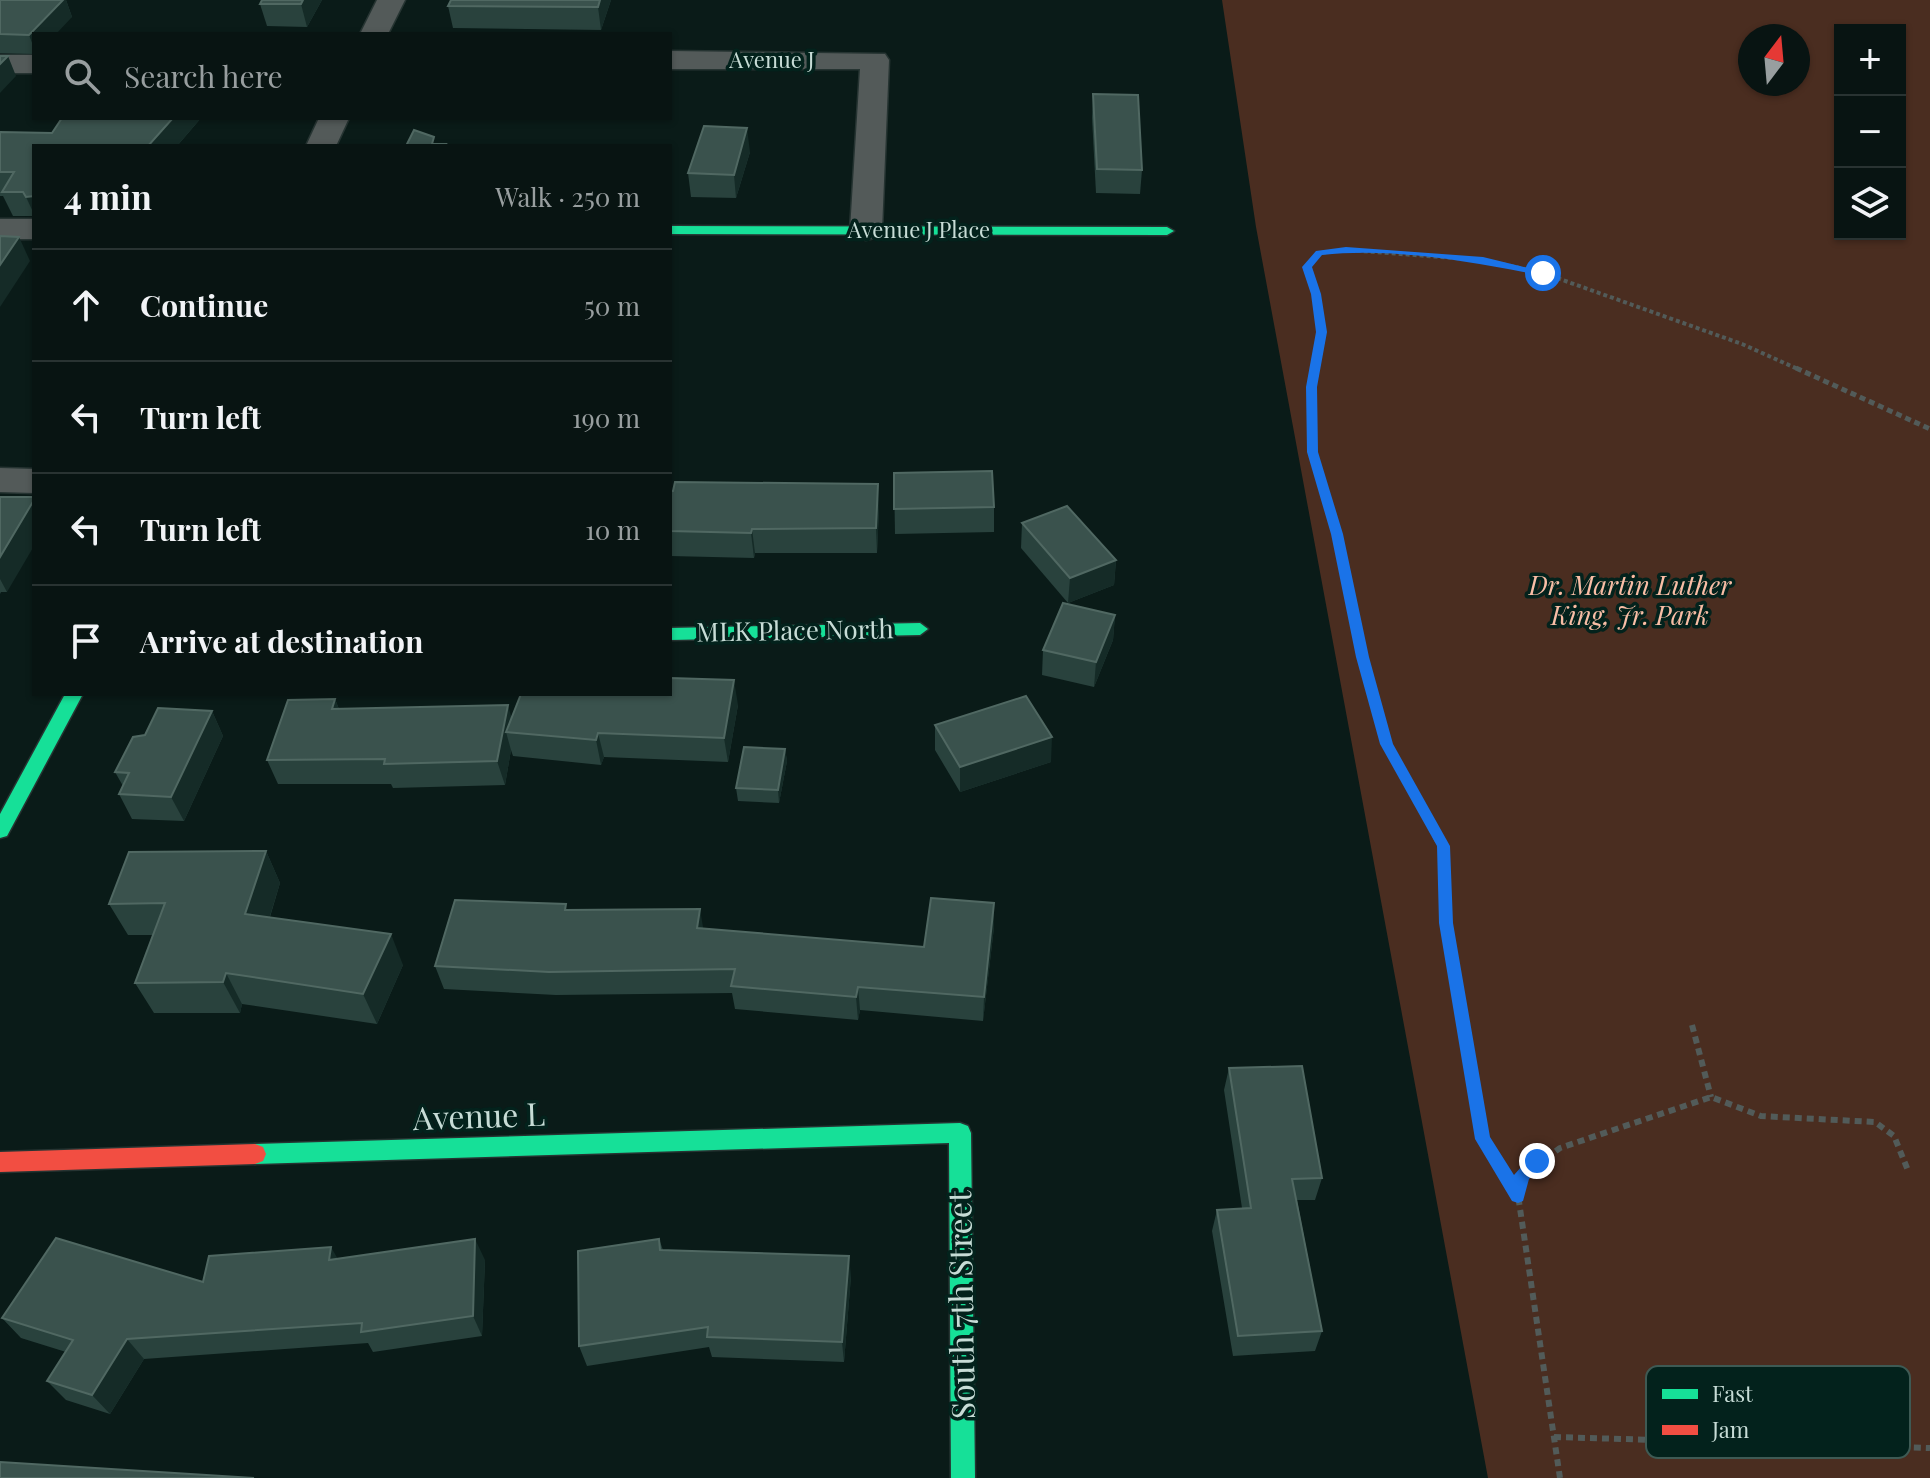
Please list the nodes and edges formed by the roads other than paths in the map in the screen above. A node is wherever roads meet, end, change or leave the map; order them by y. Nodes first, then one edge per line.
1 (391, 0) edge
2 (375, 32) edge
3 (672, 60) edge
4 (0, 64) edge
5 (32, 64) edge
6 (333, 120) edge
7 (322, 144) edge
8 (0, 229) edge
9 (32, 229) edge
10 (672, 230) edge
11 (866, 230) junction
12 (1167, 231) dead end
13 (0, 480) edge
14 (32, 481) edge
15 (920, 629) dead end
16 (672, 634) edge
17 (73, 696) edge
18 (0, 831) edge
19 (960, 1133) joint
20 (0, 1162) edge
21 (963, 1478) edge

1 - 2 street
3 - 11 street, Avenue J
4 - 5 street
6 - 7 street
8 - 9 street
10 - 11 street, Avenue J Place
11 - 12 street, Avenue J Place
13 - 14 street
15 - 16 street, MLK Place North
17 - 18 street
19 - 20 street, Avenue L
19 - 21 street, South 7th Street

